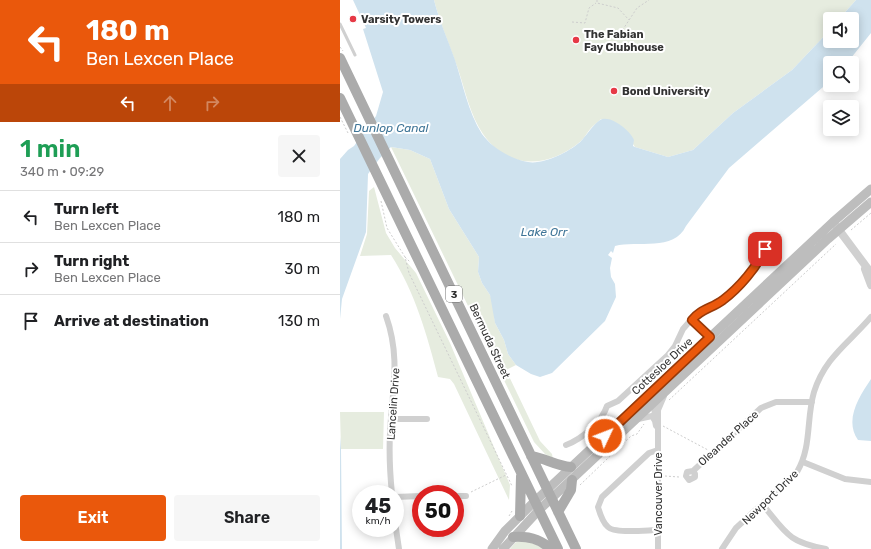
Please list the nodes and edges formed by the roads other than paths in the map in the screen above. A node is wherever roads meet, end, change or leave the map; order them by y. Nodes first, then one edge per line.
1 (340, 24) edge
2 (356, 55) dead end
3 (340, 58) edge
4 (340, 98) edge
5 (871, 190) edge
6 (871, 202) edge
7 (836, 226) junction
8 (765, 249) dead end
9 (864, 265) junction
10 (871, 273) edge
11 (871, 285) edge
12 (386, 316) dead end
13 (871, 317) edge
14 (692, 320) junction
15 (710, 337) junction
16 (716, 344) junction
17 (655, 389) junction
18 (666, 391) junction
19 (812, 402) junction
20 (654, 403) junction
21 (391, 419) junction
22 (426, 419) dead end
23 (636, 420) junction
24 (657, 423) junction
25 (566, 445) dead end
26 (658, 450) junction
27 (531, 456) junction
28 (803, 462) junction
29 (572, 467) junction
30 (521, 473) junction
31 (686, 476) road end
32 (871, 482) edge
33 (575, 483) junction
34 (392, 485) edge
35 (549, 494) junction
36 (763, 505) junction
37 (537, 506) junction
38 (558, 512) junction
39 (520, 516) junction
40 (658, 530) junction
41 (397, 537) edge
42 (513, 537) junction
43 (399, 549) edge
44 (492, 549) edge
45 (503, 549) edge
46 (550, 549) edge
47 (558, 549) edge
48 (576, 549) edge
49 (658, 549) edge
50 (722, 549) edge
51 (826, 549) edge

1 - 2 lane
3 - 27 main road, Bermuda Street / 3
4 - 30 main road, 3
5 - 7 main road, Cottesloe Drive
6 - 7 main road, Cottesloe Drive
7 - 9 street
7 - 15 main road, Cottesloe Drive
7 - 16 main road, Cottesloe Drive
8 - 14 street
9 - 10 street
9 - 11 street
12 - 21 street, Lancelin Drive
13 - 19 street, Newport Drive
14 - 15 street
14 - 25 street
15 - 16 street
15 - 17 main road, Cottesloe Drive
16 - 18 main road, Cottesloe Drive
17 - 20 street, Vancouver Drive
17 - 29 main road, Cottesloe Drive
18 - 20 main road, Cottesloe Drive
18 - 24 street, Vancouver Drive
19 - 28 street, Newport Drive
19 - 31 street, Oleander Place
20 - 23 main road, Cottesloe Drive
20 - 24 street, Vancouver Drive
21 - 22 street
21 - 34 street, Lancelin Drive
23 - 24 street
23 - 33 main road, Cottesloe Drive
24 - 26 street, Vancouver Drive
26 - 40 street, Vancouver Drive
26 - 40 street
27 - 29 main road
27 - 35 main road, Bermuda Street / 3
28 - 32 street
28 - 36 street, Newport Drive
29 - 35 main road, Cottesloe Drive
30 - 37 main road, 3
30 - 39 main road
33 - 35 main road, Cottesloe Drive
33 - 38 main road
35 - 37 main road, Cottesloe Drive
35 - 38 main road, Bermuda Street / 3
36 - 50 street, Newport Drive
36 - 51 street
37 - 39 main road, Cottesloe Drive
37 - 42 main road, Cottesloe Drive
37 - 47 main road, 3
38 - 48 main road, Bermuda Street / 3
39 - 44 main road, Cottesloe Drive
40 - 49 street, Vancouver Drive
41 - 43 street
42 - 45 main road, Cottesloe Drive
42 - 46 main road

